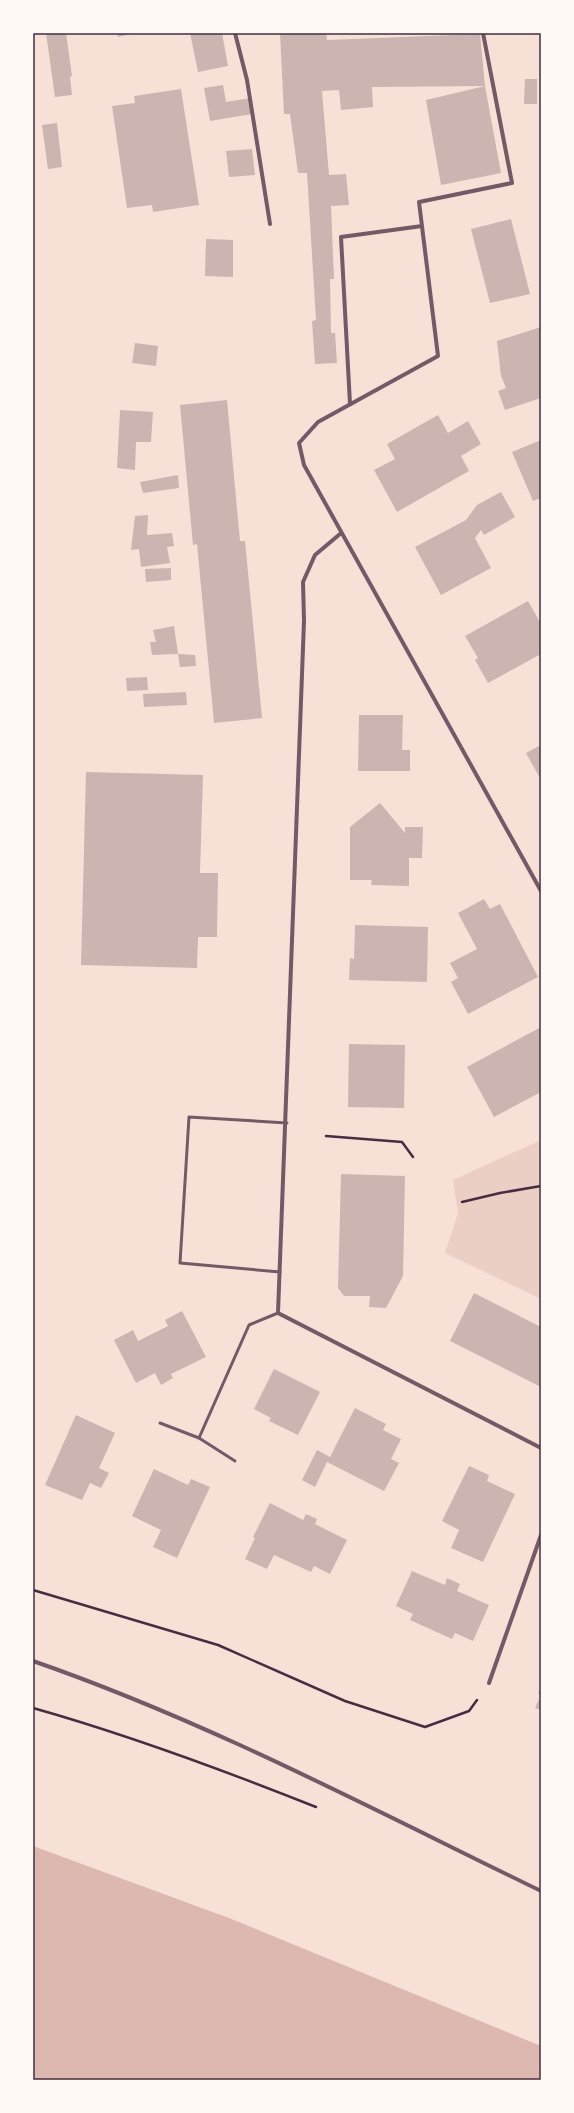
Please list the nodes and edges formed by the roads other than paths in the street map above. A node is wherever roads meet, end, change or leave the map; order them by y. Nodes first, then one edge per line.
1 (235, 33) edge
2 (483, 33) edge
3 (270, 224) dead end
4 (422, 226) junction
5 (350, 404) junction
6 (340, 534) junction
7 (541, 891) edge
8 (287, 1123) junction
9 (280, 1272) junction
10 (278, 1313) junction
11 (160, 1423) dead end
12 (199, 1438) junction
13 (541, 1448) edge
14 (235, 1461) dead end
15 (541, 1535) edge
16 (33, 1661) edge
17 (489, 1683) road end
18 (541, 1891) edge

1 - 3 street
2 - 4 street
4 - 5 street
4 - 5 street
5 - 6 street
6 - 7 street
6 - 8 street
8 - 9 street
8 - 9 lane
9 - 10 street
10 - 12 lane
10 - 13 street
11 - 12 lane
12 - 14 lane
15 - 17 street
16 - 18 street

